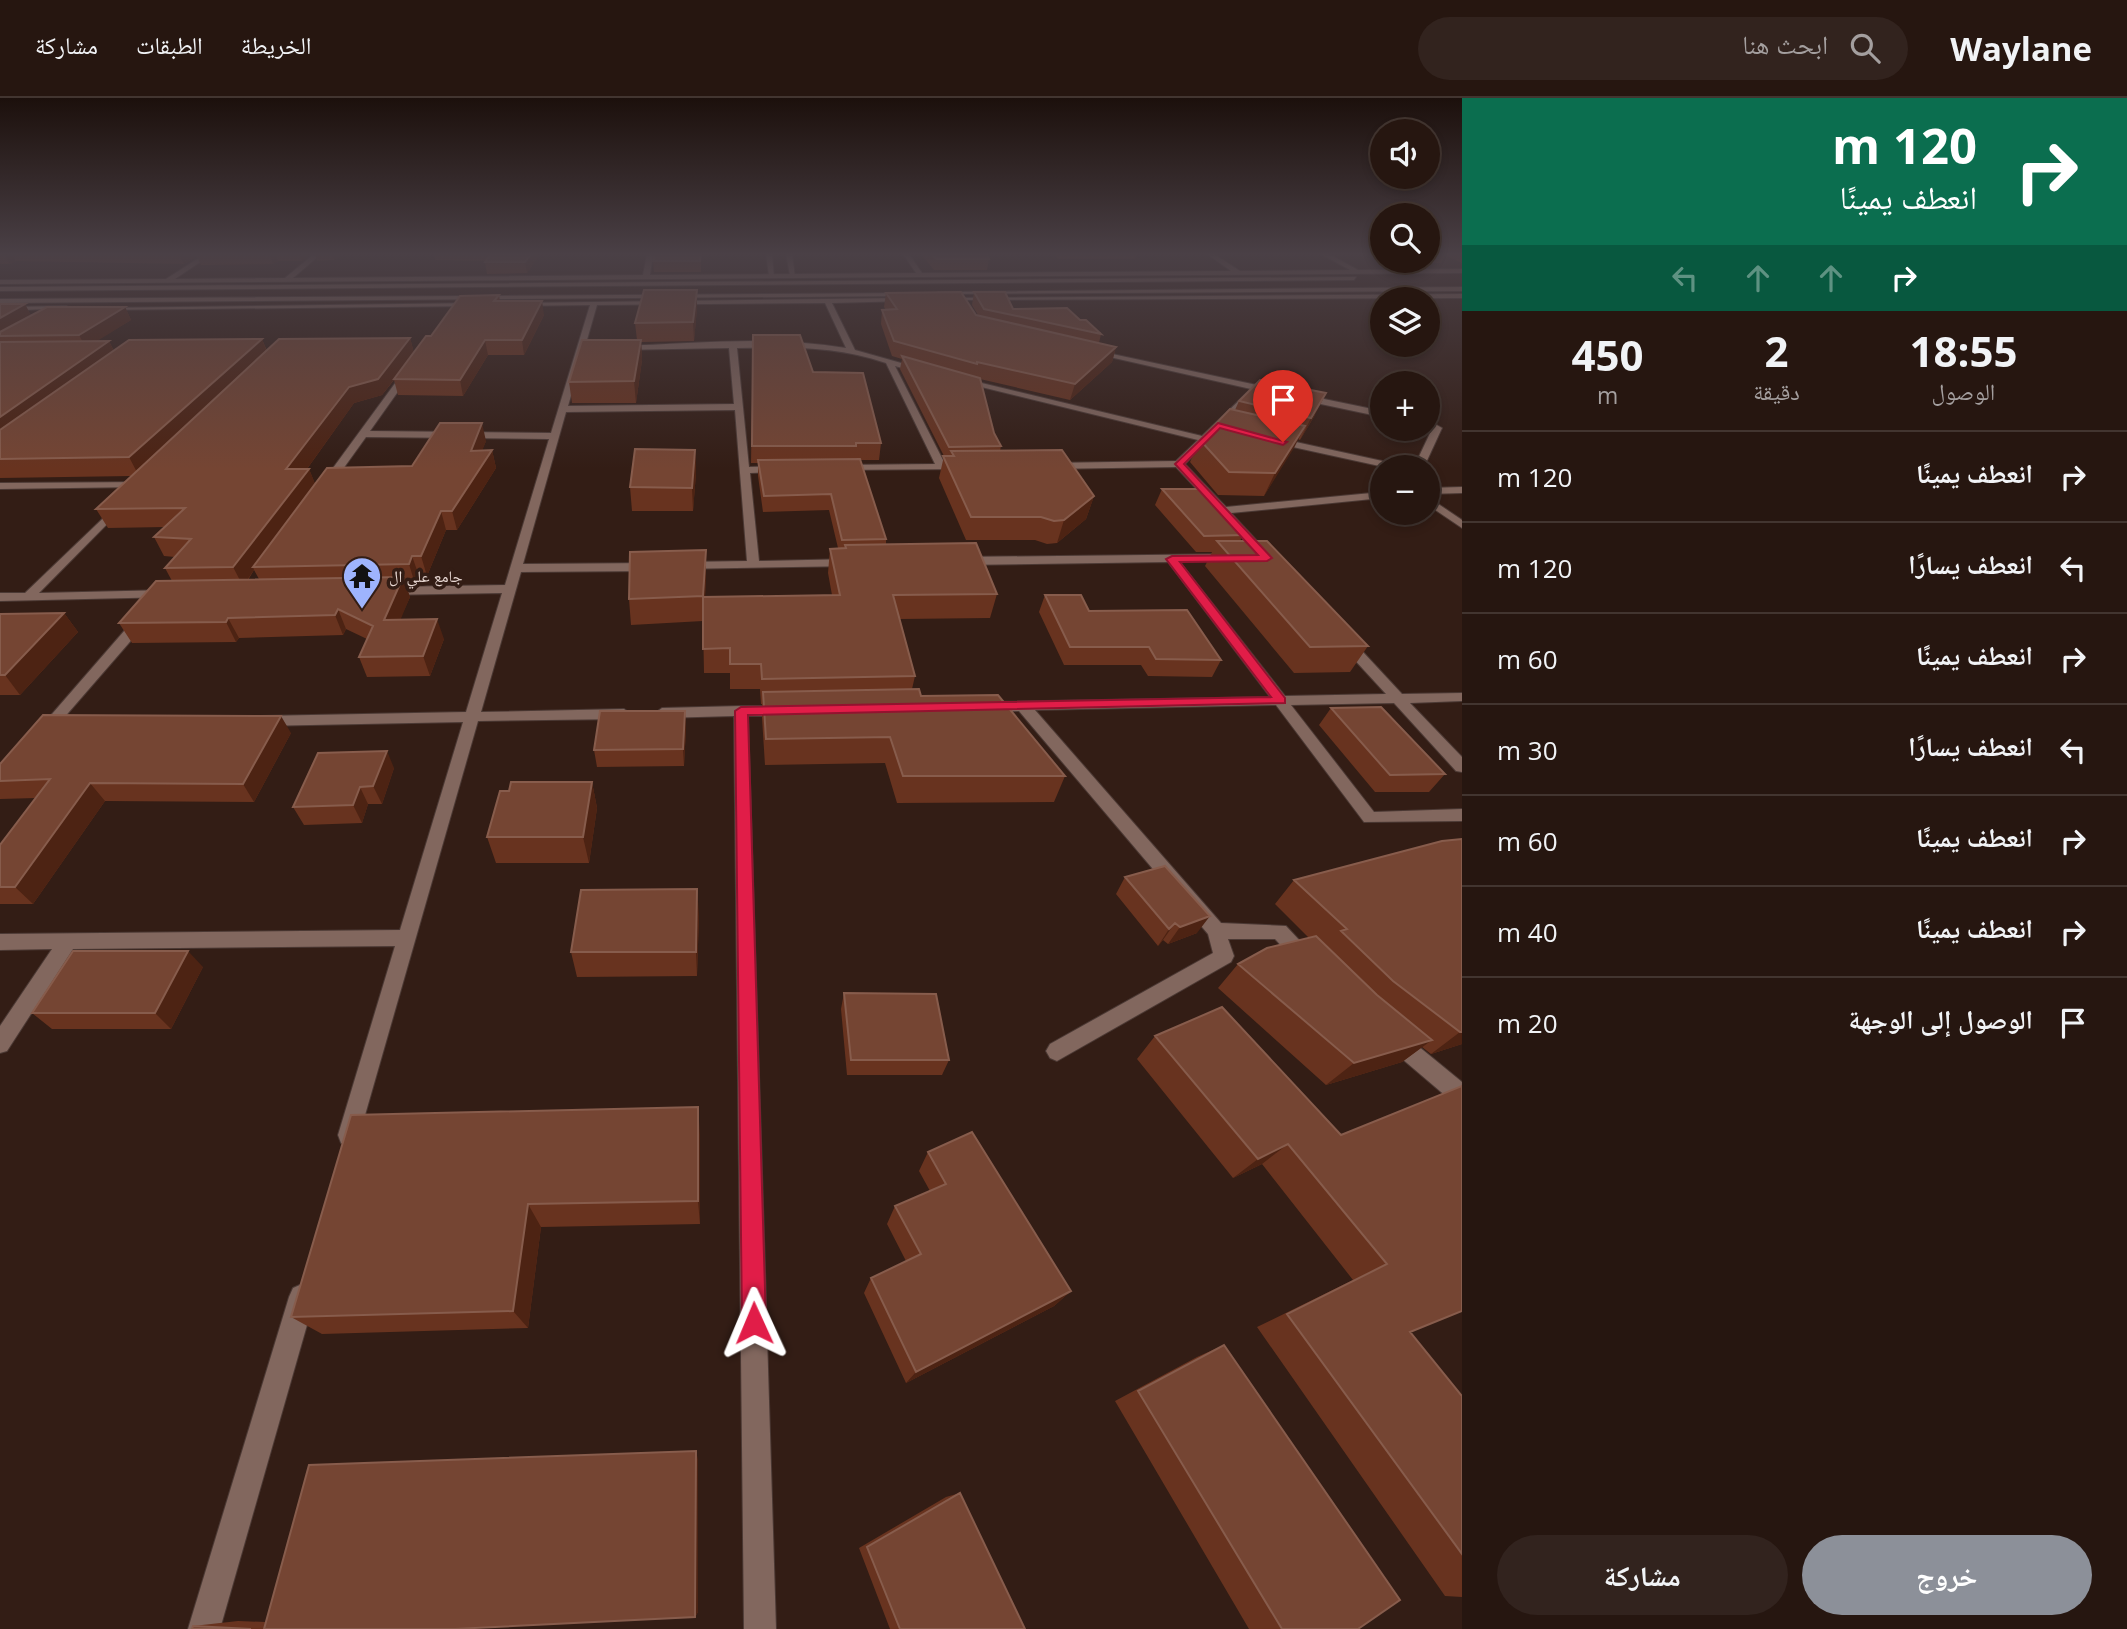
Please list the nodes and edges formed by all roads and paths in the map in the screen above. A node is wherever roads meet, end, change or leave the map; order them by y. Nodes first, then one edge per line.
1 (590, 325) edge
2 (839, 325) edge
3 (733, 344) junction
4 (607, 348) edge
5 (1077, 348) edge
6 (851, 350) junction
7 (418, 359) edge
8 (890, 363) junction
9 (929, 373) edge
10 (954, 380) edge
11 (1256, 387) junction
12 (1268, 390) edge
13 (1294, 395) edge
14 (739, 407) junction
15 (563, 410) junction
16 (1370, 411) edge
17 (1218, 425) junction
18 (1230, 429) edge
19 (363, 434) junction
20 (555, 436) junction
21 (1266, 438) edge
22 (1205, 439) junction
23 (1370, 461) edge
24 (1179, 464) junction
25 (1034, 466) edge
26 (941, 467) junction
27 (981, 467) edge
28 (823, 468) edge
29 (797, 469) edge
30 (744, 470) junction
31 (150, 475) edge
32 (141, 484) junction
33 (0, 486) edge
34 (1462, 490) edge
35 (1440, 491) edge
36 (1370, 496) edge
37 (317, 498) edge
38 (1440, 509) edge
39 (1223, 510) junction
40 (1462, 526) edge
41 (1172, 559) junction
42 (948, 561) edge
43 (870, 562) edge
44 (752, 563) junction
45 (516, 569) junction
46 (510, 589) junction
47 (372, 591) edge
48 (163, 594) junction
49 (188, 594) edge
50 (29, 596) junction
51 (0, 597) edge
52 (1332, 628) edge
53 (1462, 697) edge
54 (1398, 698) junction
55 (1280, 701) junction
56 (1023, 706) junction
57 (969, 707) edge
58 (795, 710) edge
59 (741, 711) junction
60 (472, 717) junction
61 (241, 722) edge
62 (50, 725) junction
63 (77, 725) edge
64 (33, 746) edge
65 (1462, 767) edge
66 (1462, 815) edge
67 (1216, 931) junction
68 (407, 938) junction
69 (68, 941) junction
70 (0, 942) edge
71 (1323, 975) edge
72 (1380, 1028) edge
73 (0, 1044) edge
74 (1057, 1051) dead end
75 (1462, 1096) edge
76 (345, 1150) edge
77 (306, 1283) edge
78 (204, 1629) edge
79 (760, 1629) edge

1 - 15 street
2 - 6 street
3 - 4 street
3 - 6 street
3 - 14 street
5 - 11 street
6 - 8 street
7 - 19 street
8 - 9 street
8 - 26 street
10 - 22 street
11 - 12 street
11 - 17 street
13 - 16 street
14 - 15 street
14 - 30 street
15 - 20 street
17 - 18 street
17 - 22 street
19 - 20 street
19 - 37 street
20 - 45 street
21 - 23 street
22 - 24 street
24 - 25 street
24 - 39 street
26 - 27 street
26 - 28 street
29 - 30 street
30 - 44 street
31 - 32 street
32 - 33 street
32 - 50 street
34 - 35 street
36 - 39 street
38 - 40 street
39 - 41 street
41 - 42 street
41 - 55 street
43 - 44 street
44 - 45 street
45 - 46 street
46 - 47 street
46 - 60 street
48 - 49 street
48 - 50 street
48 - 62 street
50 - 51 street
52 - 54 street
53 - 54 street
54 - 55 street
54 - 65 street
55 - 56 street
55 - 66 street
56 - 57 street
56 - 67 street
58 - 59 street
59 - 60 street
59 - 79 street
60 - 61 street
60 - 68 street
62 - 63 street
62 - 64 street
67 - 71 street
67 - 74 street
68 - 69 street
68 - 76 street
69 - 70 street
69 - 73 street
72 - 75 street
77 - 78 street

